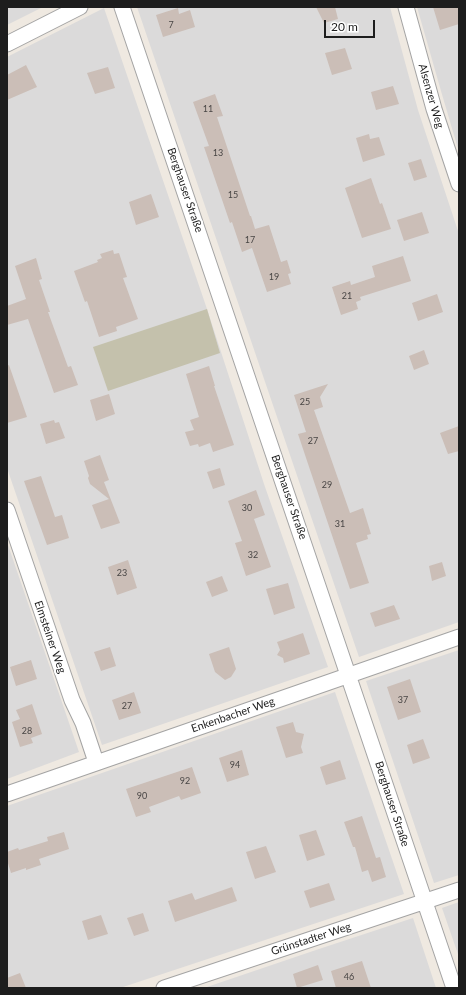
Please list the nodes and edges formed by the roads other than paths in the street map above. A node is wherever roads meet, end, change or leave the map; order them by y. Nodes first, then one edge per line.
1 (80, 7) edge
2 (122, 7) edge
3 (406, 7) edge
4 (7, 44) edge
5 (459, 184) edge
6 (7, 510) edge
7 (459, 637) edge
8 (349, 675) junction
9 (96, 762) junction
10 (7, 794) edge
11 (459, 890) edge
12 (425, 901) junction
13 (164, 988) edge
14 (454, 988) edge

1 - 4 street
2 - 8 street, Berghauser Straße
3 - 5 street, Alsenzer Weg
6 - 9 street, Elmsteiner Weg
7 - 8 street, Enkenbacher Weg
8 - 9 street, Enkenbacher Weg
8 - 12 street, Berghauser Straße
9 - 10 street, Enkenbacher Weg
11 - 12 street, Grünstadter Weg
12 - 13 street, Grünstadter Weg
12 - 14 street, Berghauser Straße

